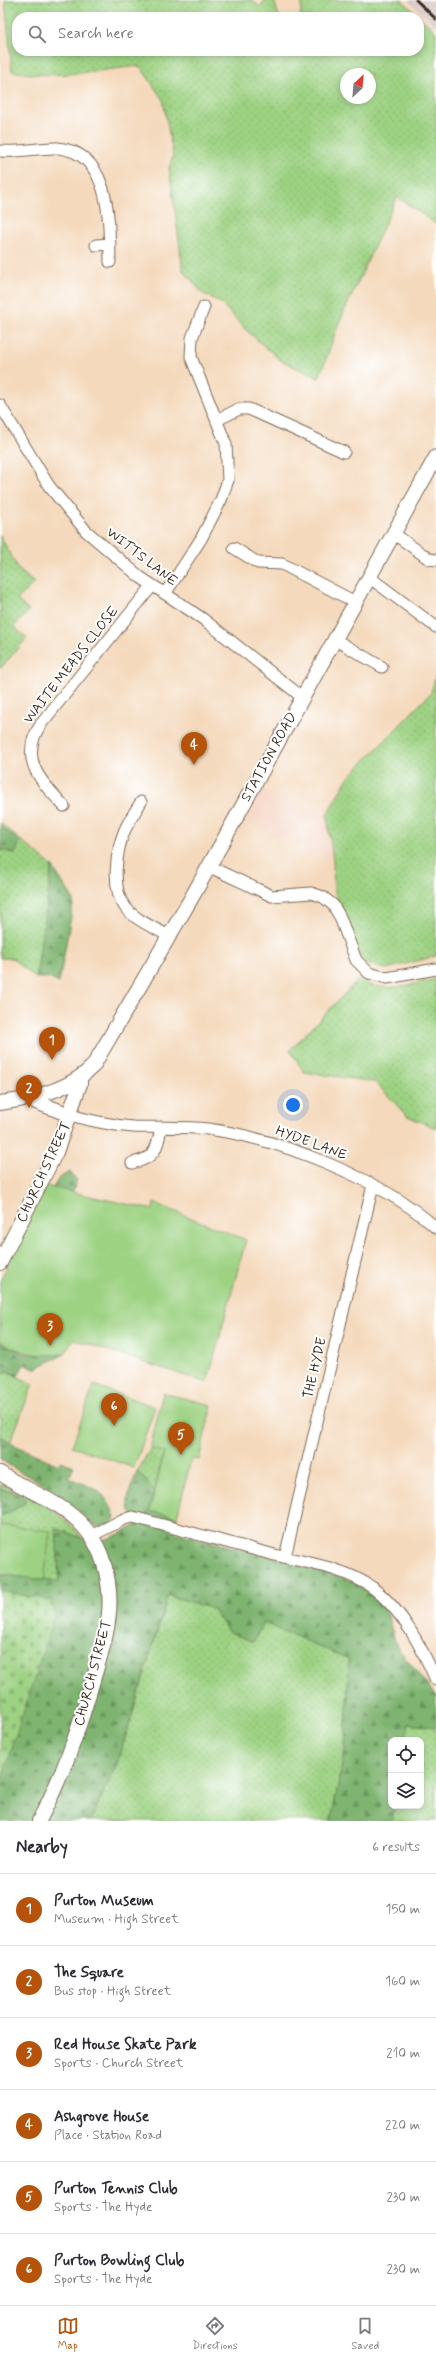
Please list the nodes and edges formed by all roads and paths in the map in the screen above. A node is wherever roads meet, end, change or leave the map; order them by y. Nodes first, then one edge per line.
1 (0, 151) edge
2 (110, 244) junction
3 (96, 245) dead end
4 (110, 262) dead end
5 (204, 307) dead end
6 (0, 405) edge
7 (216, 420) junction
8 (344, 452) dead end
9 (436, 457) edge
10 (393, 533) junction
11 (234, 548) dead end
12 (436, 560) edge
13 (369, 576) junction
14 (152, 586) junction
15 (165, 594) junction
16 (354, 602) junction
17 (436, 627) edge
18 (334, 639) junction
19 (382, 667) dead end
20 (302, 697) junction
21 (141, 802) dead end
22 (64, 806) dead end
23 (208, 866) junction
24 (169, 936) junction
25 (436, 969) edge
26 (80, 1078) junction
27 (31, 1098) junction
28 (0, 1103) edge
29 (70, 1115) junction
30 (161, 1127) junction
31 (132, 1162) dead end
32 (373, 1185) junction
33 (436, 1228) edge
34 (0, 1263) edge
35 (0, 1473) edge
36 (91, 1536) junction
37 (285, 1558) junction
38 (436, 1680) edge
39 (39, 1821) edge

1 - 2 street
2 - 3 street
2 - 4 street
5 - 7 street
6 - 14 street, WITTS LANE
7 - 8 street
7 - 15 street
9 - 10 street, STATION ROAD
10 - 12 street
10 - 13 street, STATION ROAD
11 - 16 street
13 - 16 street, STATION ROAD
13 - 17 street
14 - 15 street, WITTS LANE
14 - 22 street, WAITE MEADS CLOSE
15 - 20 street, WITTS LANE
16 - 18 street, STATION ROAD
18 - 19 street
18 - 20 street, STATION ROAD
20 - 23 street, STATION ROAD
21 - 24 street
23 - 24 street, STATION ROAD
23 - 25 street
24 - 26 street, STATION ROAD
26 - 27 street
26 - 29 street, CHURCH STREET
27 - 28 street
27 - 29 street
29 - 30 street, HYDE LANE
29 - 34 street, CHURCH STREET
30 - 31 street
30 - 32 street, HYDE LANE
32 - 33 street, HYDE LANE
32 - 37 street, THE HYDE
35 - 36 street, CHURCH STREET
36 - 37 street
36 - 39 street, CHURCH STREET
37 - 38 street

